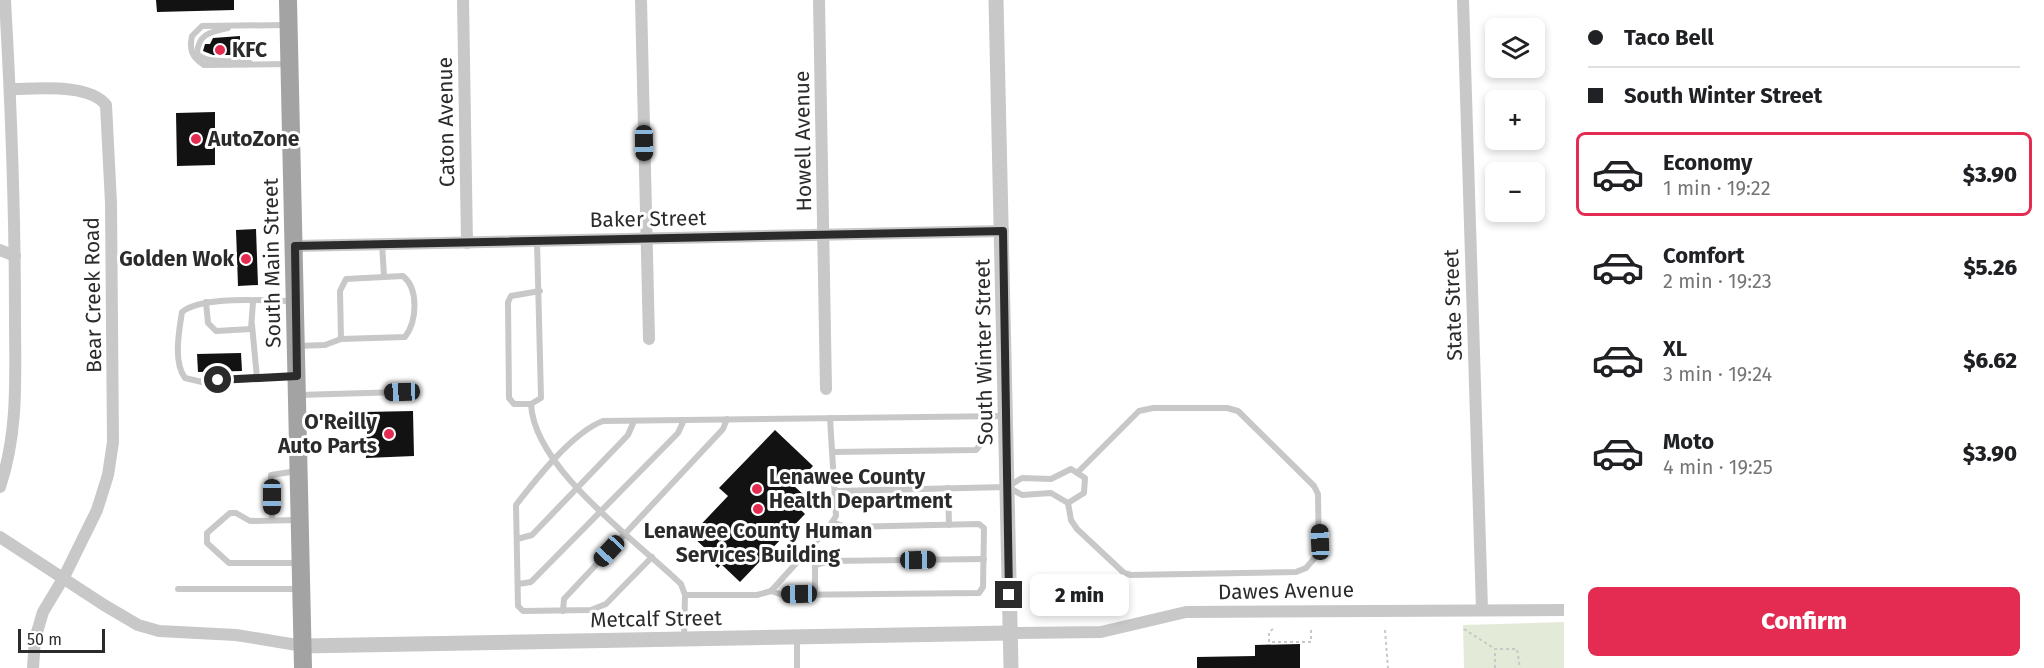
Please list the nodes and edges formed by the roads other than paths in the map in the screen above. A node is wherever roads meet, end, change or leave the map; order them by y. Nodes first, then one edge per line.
1 (5, 0) edge
2 (288, 0) edge
3 (463, 0) edge
4 (641, 0) edge
5 (819, 0) edge
6 (996, 0) edge
7 (1463, 0) edge
8 (289, 25) junction
9 (290, 64) junction
10 (10, 88) junction
11 (1003, 231) junction
12 (824, 235) junction
13 (646, 238) junction
14 (537, 241) junction
15 (467, 243) junction
16 (382, 244) junction
17 (295, 246) junction
18 (0, 250) edge
19 (15, 256) junction
20 (384, 276) junction
21 (540, 291) junction
22 (296, 301) junction
23 (253, 302) junction
24 (206, 303) junction
25 (252, 325) junction
26 (341, 339) junction
27 (649, 339) dead end
28 (297, 346) junction
29 (297, 376) junction
30 (257, 378) junction
31 (826, 389) dead end
32 (402, 392) dead end
33 (298, 395) junction
34 (531, 404) junction
35 (983, 416) junction
36 (1006, 416) junction
37 (830, 418) junction
38 (727, 419) junction
39 (684, 420) junction
40 (634, 421) junction
41 (832, 452) junction
42 (553, 461) junction
43 (299, 471) junction
44 (1078, 472) junction
45 (1051, 479) junction
46 (579, 486) junction
47 (0, 487) edge
48 (1007, 487) junction
49 (948, 488) junction
50 (835, 491) junction
51 (1051, 493) junction
52 (1068, 503) junction
53 (601, 510) junction
54 (272, 520) junction
55 (300, 520) junction
56 (832, 522) junction
57 (949, 525) junction
58 (624, 535) junction
59 (0, 537) edge
60 (517, 539) junction
61 (806, 552) junction
62 (652, 557) junction
63 (984, 559) junction
64 (301, 563) junction
65 (814, 565) junction
66 (64, 577) junction
67 (518, 584) junction
68 (302, 589) junction
69 (178, 590) dead end
70 (771, 591) junction
71 (815, 594) junction
72 (685, 595) junction
73 (1482, 609) junction
74 (1564, 610) edge
75 (563, 611) junction
76 (1010, 633) junction
77 (796, 637) junction
78 (684, 639) junction
79 (303, 646) junction
80 (33, 668) edge
81 (303, 668) edge
82 (797, 668) edge
83 (1011, 668) edge

1 - 10 street
2 - 8 main road, South Main Street
3 - 15 street, Caton Avenue
4 - 13 street
5 - 12 street, Howell Avenue
6 - 11 street, South Winter Street
7 - 73 street, State Street
8 - 9 main road, South Main Street
8 - 9 lane
9 - 17 main road, South Main Street
10 - 19 street
10 - 66 street, Bear Creek Road
11 - 12 street, Baker Street
11 - 36 street, South Winter Street
12 - 13 street, Baker Street
12 - 31 street, Howell Avenue
13 - 14 street, Baker Street
13 - 27 street
14 - 15 street, Baker Street
14 - 21 lane
15 - 16 street, Baker Street
16 - 17 street, Baker Street
16 - 20 lane
17 - 22 main road, South Main Street
18 - 19 street
19 - 47 street
20 - 26 lane
20 - 26 lane
21 - 34 lane
21 - 34 lane
22 - 23 lane
22 - 28 main road, South Main Street
23 - 24 lane
23 - 25 lane
24 - 25 lane
24 - 30 lane
25 - 30 lane
26 - 28 lane
28 - 29 main road, South Main Street
29 - 30 lane
29 - 33 main road, South Main Street
32 - 33 lane
33 - 43 main road, South Main Street
34 - 42 lane
35 - 36 lane
35 - 37 lane
35 - 41 lane
36 - 48 street, South Winter Street
37 - 38 lane
37 - 41 lane
38 - 39 lane
38 - 58 lane
39 - 40 lane
39 - 53 lane
40 - 42 lane
40 - 46 lane
41 - 50 lane
42 - 46 lane
42 - 60 lane
43 - 54 lane
43 - 55 main road, South Main Street
44 - 45 lane
44 - 52 lane
44 - 52 lane
45 - 48 lane
45 - 51 lane
46 - 53 lane
46 - 60 lane
48 - 49 lane
48 - 51 lane
48 - 76 street, South Winter Street
49 - 50 lane
49 - 57 lane
50 - 56 lane
51 - 52 lane
53 - 58 lane
53 - 67 lane
54 - 55 lane
54 - 64 lane
55 - 64 main road, South Main Street
56 - 57 lane
56 - 61 lane
57 - 63 lane
58 - 62 lane
58 - 75 lane
59 - 66 street
60 - 67 lane
61 - 65 lane
61 - 70 lane
62 - 72 lane
62 - 75 lane
63 - 65 lane
63 - 71 lane
64 - 68 main road, South Main Street
65 - 71 lane
66 - 79 street
66 - 80 street
67 - 75 lane
68 - 69 lane
68 - 79 main road, South Main Street
70 - 71 lane
70 - 72 lane
72 - 78 lane
73 - 74 street, Dawes Avenue
73 - 76 street, Dawes Avenue
76 - 77 street, Metcalf Street
76 - 83 street, South Winter Street
77 - 78 street, Metcalf Street
77 - 82 lane
78 - 79 street, Metcalf Street
79 - 81 main road, South Main Street

